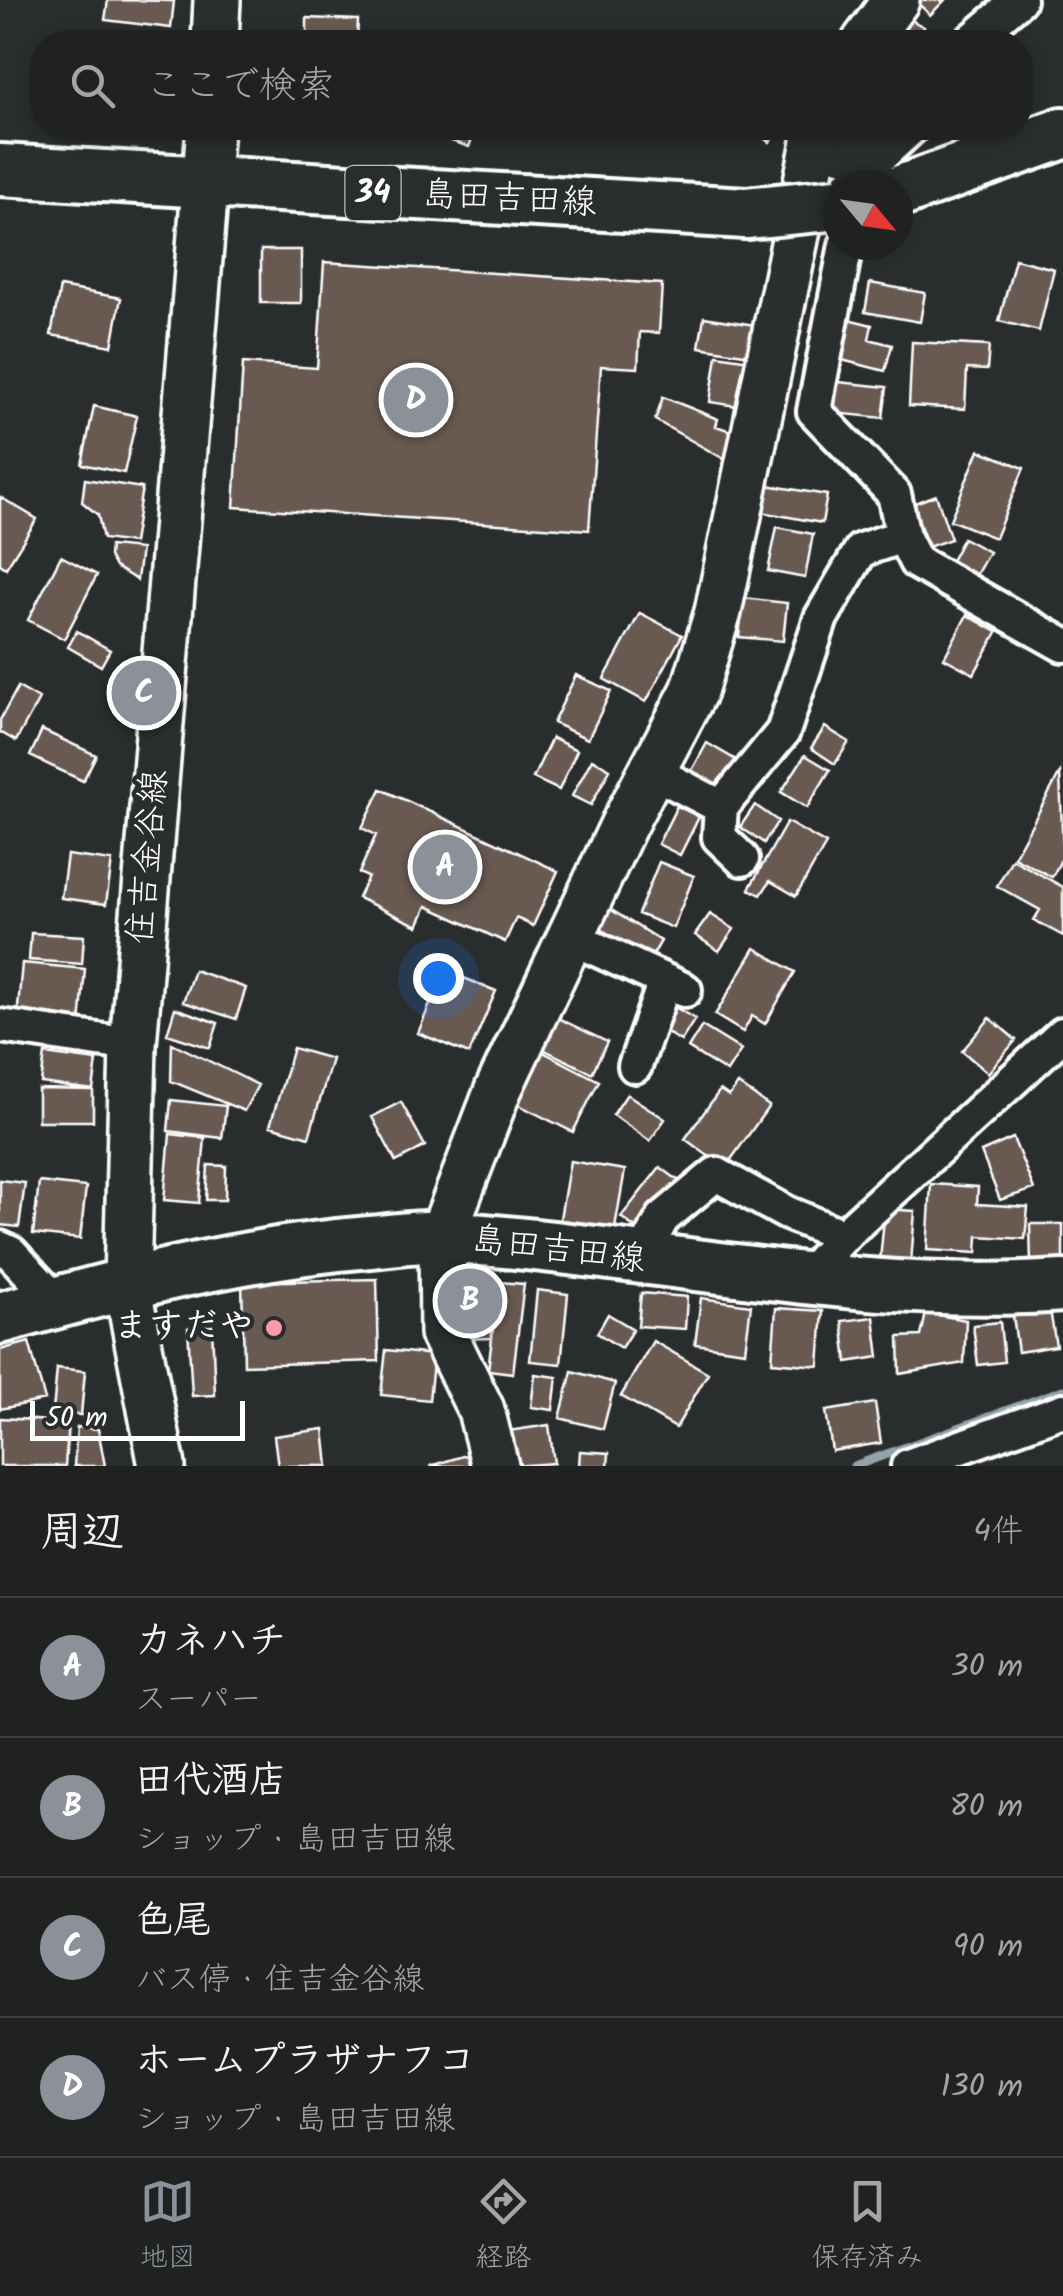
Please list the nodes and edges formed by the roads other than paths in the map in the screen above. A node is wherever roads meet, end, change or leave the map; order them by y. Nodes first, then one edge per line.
1 (217, 0) edge
2 (896, 0) edge
3 (1019, 0) edge
4 (1046, 0) edge
5 (215, 30) edge
6 (873, 30) edge
7 (984, 30) edge
8 (1015, 30) edge
9 (1063, 133) edge
10 (209, 140) edge
11 (816, 140) edge
12 (846, 140) edge
13 (858, 140) edge
14 (900, 140) edge
15 (0, 170) edge
16 (873, 170) edge
17 (207, 185) junction
18 (913, 187) edge
19 (823, 208) edge
20 (833, 260) edge
21 (902, 536) junction
22 (1063, 645) edge
23 (652, 771) junction
24 (721, 806) junction
25 (742, 859) dead end
26 (570, 938) junction
27 (0, 1026) edge
28 (1063, 1034) edge
29 (132, 1045) junction
30 (635, 1066) dead end
31 (442, 1236) junction
32 (843, 1236) junction
33 (0, 1248) edge
34 (638, 1260) junction
35 (803, 1281) junction
36 (127, 1284) junction
37 (1063, 1286) edge
38 (57, 1302) junction
39 (0, 1318) edge
40 (1063, 1410) edge
41 (162, 1466) edge
42 (495, 1466) edge
43 (908, 1466) edge

1 - 5 street
2 - 6 street
3 - 7 street
4 - 8 street
9 - 18 main road
10 - 17 street, 住吉金谷線
11 - 23 street
12 - 13 street
14 - 16 street
15 - 17 main road, 島田吉田線 / 34
17 - 19 main road, 島田吉田線 / 34, bridge
17 - 29 street, 住吉金谷線
20 - 21 street
21 - 22 street
21 - 24 street
23 - 24 street
23 - 26 street
24 - 25 street
26 - 30 street
26 - 31 street
27 - 29 street
28 - 32 street
29 - 36 street, 住吉金谷線
31 - 34 main road, 島田吉田線
31 - 36 main road, 島田吉田線
31 - 42 street
32 - 34 street
32 - 35 street
33 - 38 street
34 - 35 main road, 島田吉田線
35 - 37 main road, 島田吉田線
36 - 38 main road, 島田吉田線
36 - 41 street, 住吉金谷線
38 - 39 main road, 島田吉田線
40 - 43 street

